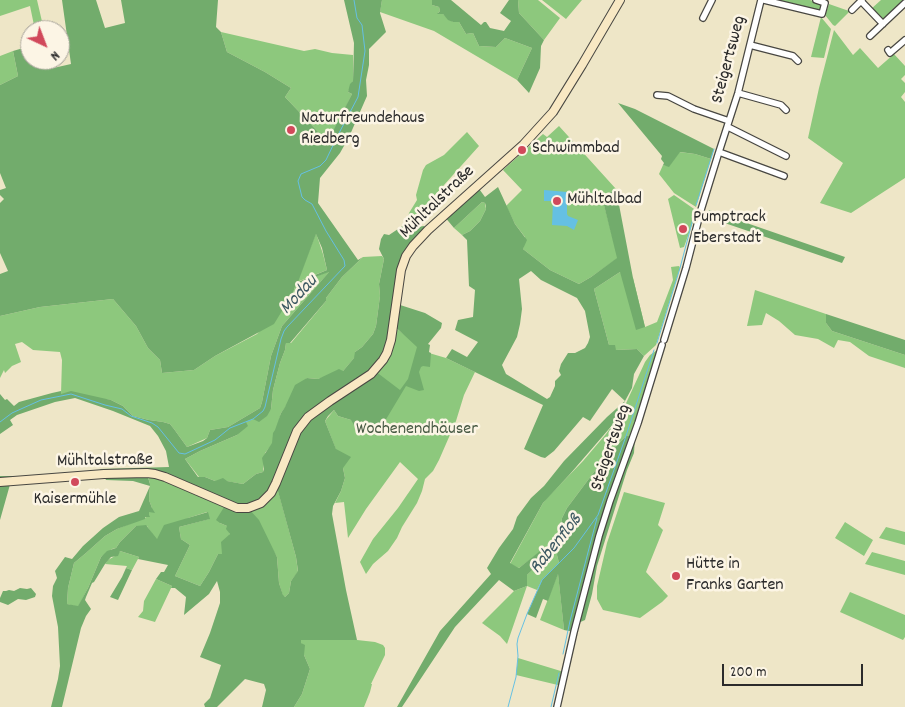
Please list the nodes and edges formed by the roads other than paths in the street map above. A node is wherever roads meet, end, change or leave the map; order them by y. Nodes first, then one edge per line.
1 (620, 0) edge
2 (712, 0) edge
3 (763, 0) edge
4 (816, 0) edge
5 (862, 1) edge
6 (905, 3) edge
7 (852, 10) dead end
8 (703, 18) dead end
9 (882, 24) junction
10 (870, 36) dead end
11 (905, 40) edge
12 (750, 45) junction
13 (888, 50) dead end
14 (798, 61) dead end
15 (738, 93) junction
16 (657, 95) dead end
17 (786, 110) dead end
18 (728, 124) junction
19 (719, 152) junction
20 (786, 156) dead end
21 (784, 176) dead end
22 (0, 482) edge
23 (557, 707) edge

1 - 22 street, Mühltalstraße
2 - 8 street
3 - 4 street
3 - 12 street, Steigertsweg
5 - 7 street
5 - 9 street
6 - 9 street
9 - 10 street
11 - 13 street
12 - 14 street
12 - 15 street, Steigertsweg
15 - 17 street
15 - 18 street, Steigertsweg
16 - 18 street
18 - 19 street, Steigertsweg
18 - 20 street, Steigertsweg
19 - 21 street
19 - 23 street, Steigertsweg

